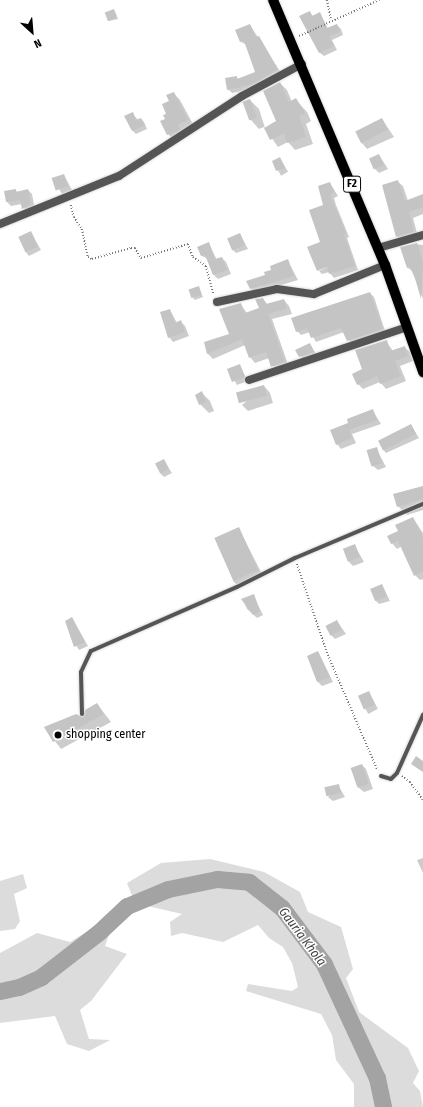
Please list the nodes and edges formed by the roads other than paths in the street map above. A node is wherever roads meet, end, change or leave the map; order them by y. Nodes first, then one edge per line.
1 (273, 0) edge
2 (302, 64) junction
3 (0, 224) edge
4 (423, 235) edge
5 (378, 248) junction
6 (385, 265) junction
7 (217, 302) road end
8 (407, 327) junction
9 (423, 372) edge
10 (249, 380) dead end
11 (423, 504) edge
12 (82, 714) dead end
13 (423, 715) edge
14 (381, 776) road end

1 - 2 main road, F2
2 - 3 street
2 - 5 main road, F2
4 - 5 street
5 - 6 main road, F2
6 - 7 street
6 - 8 main road, F2
8 - 9 main road, F2
8 - 10 street
11 - 12 lane
13 - 14 lane

